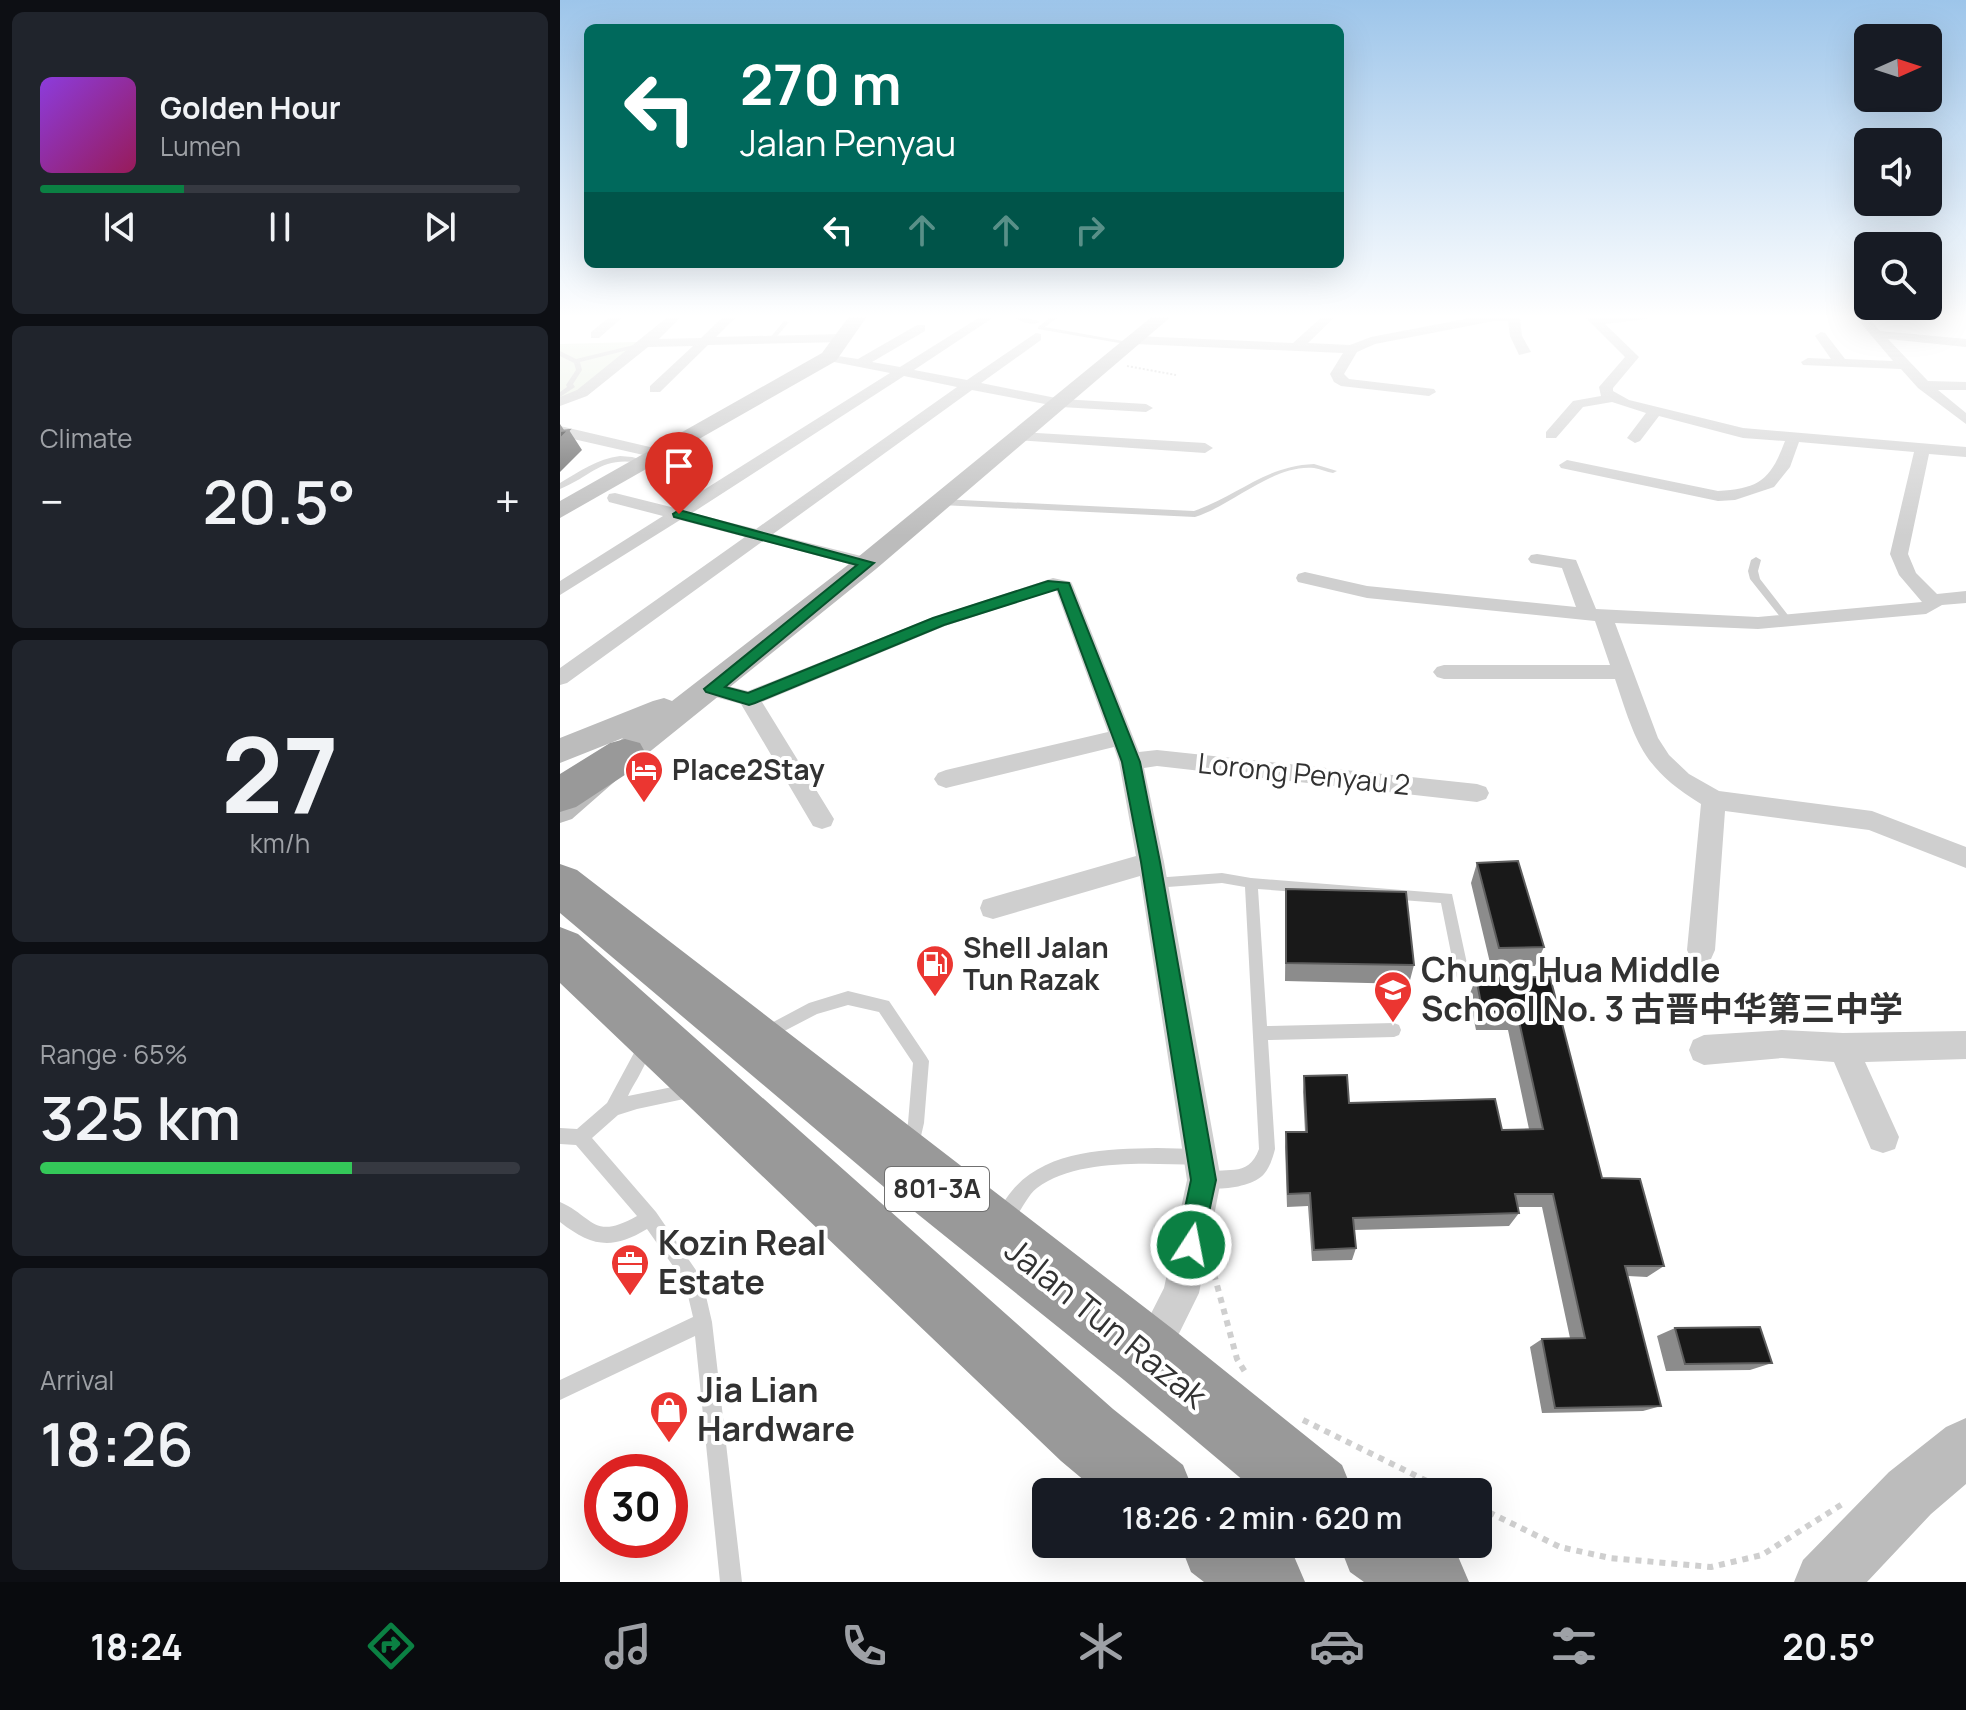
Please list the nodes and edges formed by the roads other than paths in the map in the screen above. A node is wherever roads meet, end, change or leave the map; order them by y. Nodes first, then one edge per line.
1 (588, 389) edge
2 (774, 389) edge
3 (877, 389) edge
4 (968, 389) edge
5 (987, 389) edge
6 (1078, 389) edge
7 (1390, 389) edge
8 (1609, 389) edge
9 (1928, 389) edge
10 (1429, 392) dead end
11 (1609, 396) junction
12 (560, 402) edge
13 (1061, 403) junction
14 (1146, 408) dead end
15 (1654, 413) junction
16 (1966, 420) edge
17 (560, 431) edge
18 (1551, 435) dead end
19 (1020, 437) junction
20 (1635, 438) dead end
21 (1793, 439) junction
22 (1205, 448) dead end
23 (1922, 450) junction
24 (1966, 452) edge
25 (654, 458) junction
26 (1567, 465) dead end
27 (1333, 471) dead end
28 (560, 487) edge
29 (615, 498) dead end
30 (941, 502) junction
31 (565, 504) edge
32 (679, 514) junction
33 (760, 534) junction
34 (1537, 559) dead end
35 (1756, 560) dead end
36 (867, 563) junction
37 (1305, 578) dead end
38 (560, 589) edge
39 (1966, 597) edge
40 (1932, 600) junction
41 (1596, 615) junction
42 (1788, 621) junction
43 (1444, 672) dead end
44 (1623, 672) junction
45 (560, 678) edge
46 (712, 689) junction
47 (749, 699) junction
48 (631, 740) junction
49 (1125, 750) junction
50 (560, 751) edge
51 (946, 779) dead end
52 (1477, 793) dead end
53 (560, 795) edge
54 (1714, 800) junction
55 (560, 810) edge
56 (822, 819) dead end
57 (1966, 858) edge
58 (1152, 872) junction
59 (1251, 883) junction
60 (560, 884) edge
61 (993, 908) dead end
62 (560, 950) edge
63 (1701, 950) dead end
64 (1462, 973) dead end
65 (644, 1025) junction
66 (1394, 1030) dead end
67 (1260, 1033) junction
68 (754, 1040) junction
69 (1966, 1045) edge
70 (1843, 1048) junction
71 (1704, 1050) dead end
72 (719, 1093) junction
73 (613, 1109) junction
74 (570, 1137) edge
75 (1883, 1137) dead end
76 (906, 1165) junction
77 (1202, 1169) junction
78 (560, 1211) edge
79 (650, 1218) junction
80 (995, 1234) junction
81 (703, 1322) junction
82 (1149, 1355) junction
83 (560, 1390) edge
84 (1966, 1447) edge
85 (1139, 1478) edge
86 (1298, 1478) edge
87 (1236, 1558) edge
88 (731, 1582) edge
89 (1265, 1582) edge
90 (1825, 1582) edge

1 - 12 street
2 - 25 street
3 - 32 street
4 - 33 street
5 - 13 street
6 - 13 street
7 - 10 street
8 - 11 street
9 - 16 street
11 - 15 street
11 - 18 street
13 - 14 street
13 - 19 street
15 - 20 street
15 - 21 street
17 - 25 street
19 - 22 street
19 - 30 street
21 - 23 street
21 - 26 street
23 - 24 street
23 - 40 street
25 - 28 lane
25 - 31 street
27 - 30 lane
29 - 32 street
30 - 36 street
32 - 33 street
32 - 38 street
33 - 36 street
33 - 45 street
34 - 41 street
35 - 42 lane
36 - 46 street
37 - 41 street
39 - 40 street
40 - 42 street
41 - 42 street
41 - 44 street
43 - 44 street
44 - 54 street
46 - 47 street
46 - 48 street
47 - 49 street
47 - 56 street
48 - 50 street
48 - 53 highway
48 - 55 street
49 - 51 street, Lorong Penyau 2
49 - 52 street, Lorong Penyau 2
49 - 58 street
54 - 57 street
54 - 63 street
58 - 59 lane
58 - 61 street
58 - 77 street
59 - 64 lane
59 - 67 lane
60 - 68 highway, Jalan Tun Razak / 801-3A
62 - 65 highway
65 - 72 highway
65 - 73 lane
66 - 67 lane
67 - 77 lane
68 - 76 highway, Jalan Tun Razak / 801-3A
68 - 76 lane
69 - 70 street
70 - 71 street
70 - 75 street
72 - 73 lane
72 - 85 highway
73 - 74 lane
74 - 79 lane
76 - 80 highway, Jalan Tun Razak / 801-3A
77 - 80 lane
77 - 82 street
78 - 79 lane
79 - 81 lane
80 - 82 highway, Jalan Tun Razak / 801-3A
81 - 83 lane
81 - 88 lane
82 - 86 highway, Jalan Tun Razak / 801-3A
84 - 90 street
87 - 89 highway

